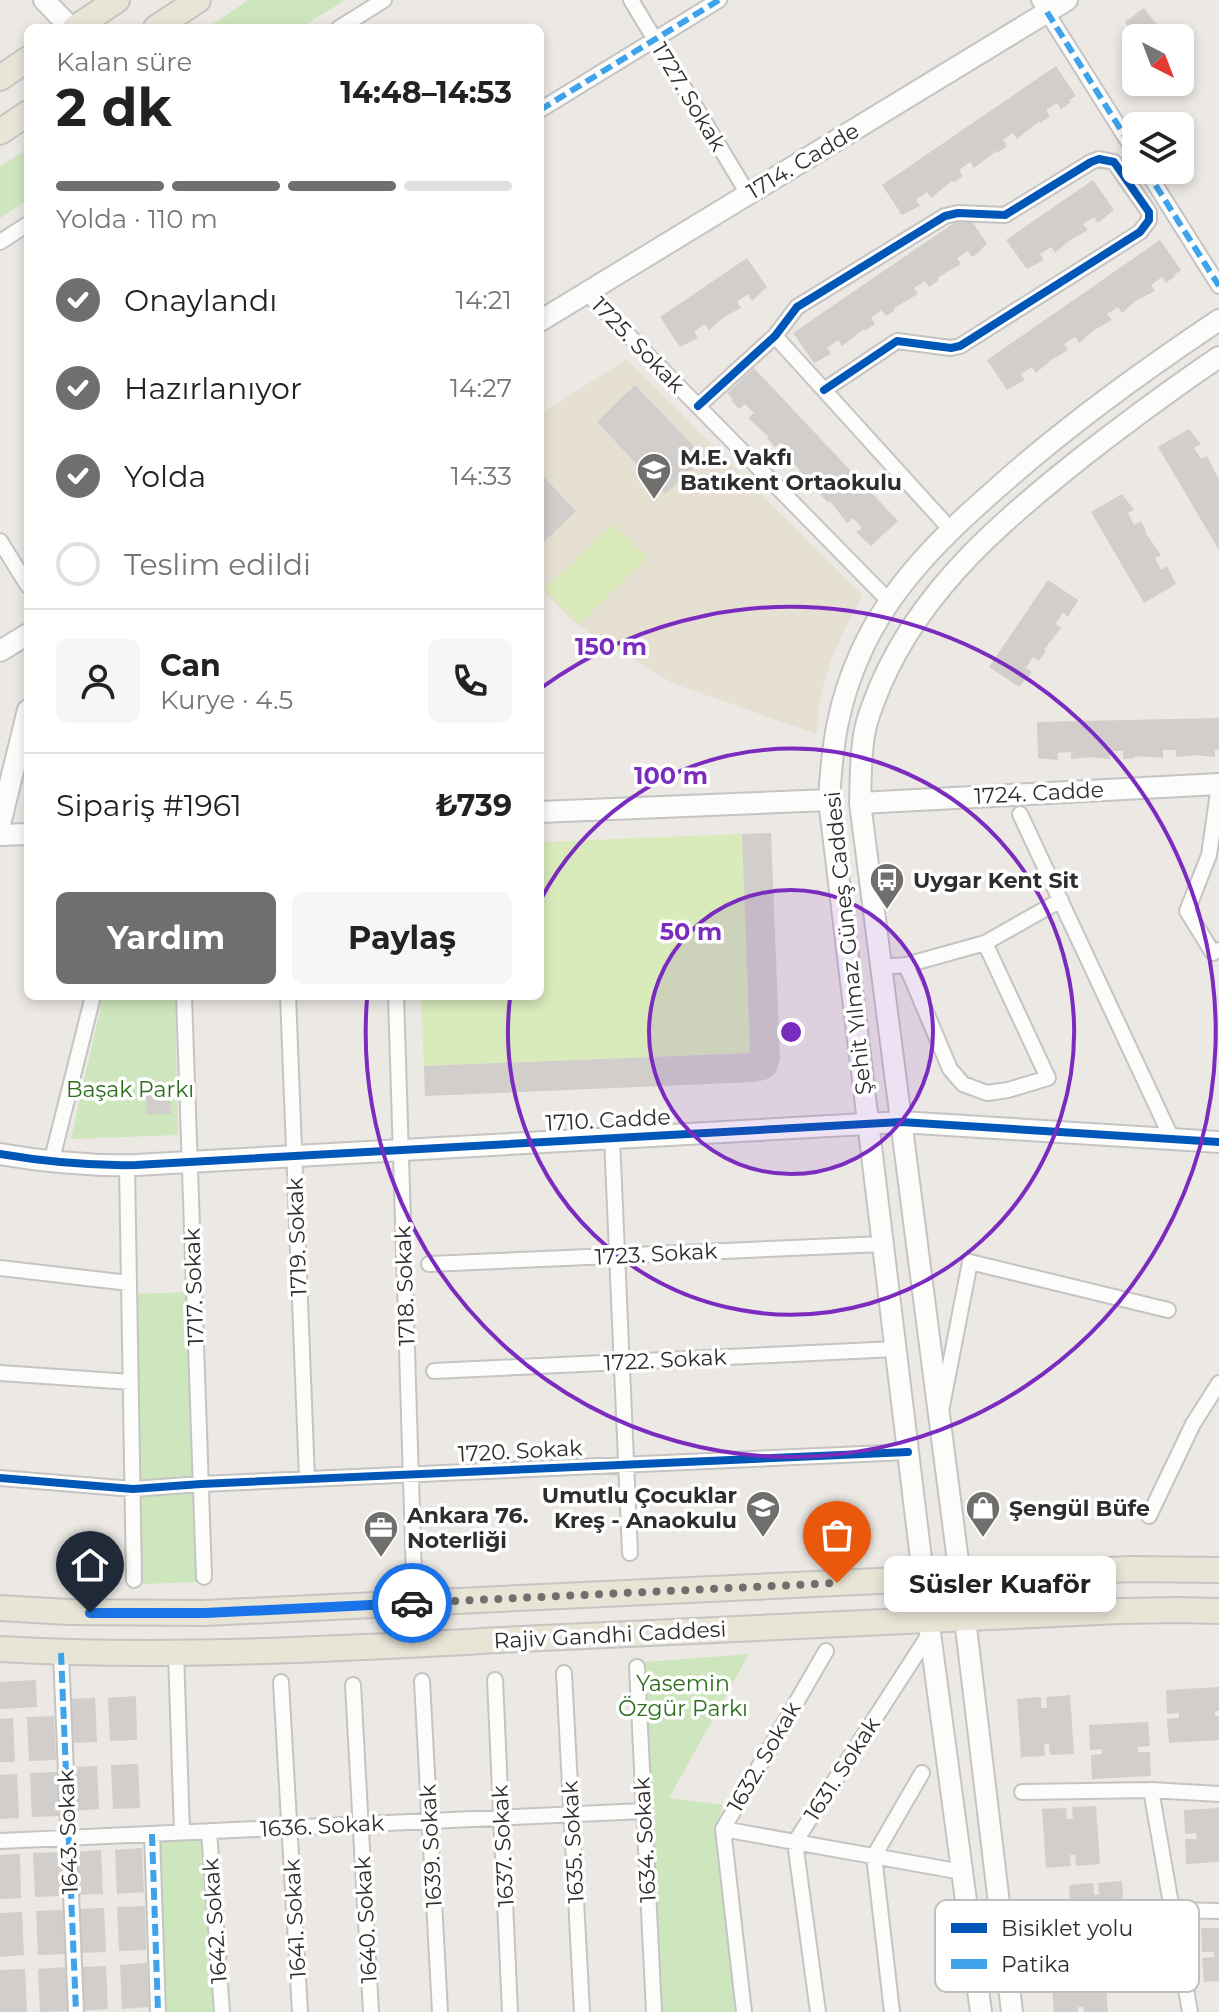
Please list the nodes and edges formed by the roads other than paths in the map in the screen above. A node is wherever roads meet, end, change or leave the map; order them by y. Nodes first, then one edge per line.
1 (44, 0) edge
2 (117, 0) edge
3 (198, 0) edge
4 (384, 0) edge
5 (631, 0) edge
6 (719, 0) edge
7 (1067, 0) edge
8 (1043, 6) edge
9 (69, 24) edge
10 (79, 24) edge
11 (162, 24) edge
12 (345, 24) edge
13 (655, 40) junction
14 (24, 62) edge
15 (0, 78) edge
16 (544, 108) edge
17 (24, 116) edge
18 (0, 132) edge
19 (1122, 132) edge
20 (1155, 184) edge
21 (748, 194) junction
22 (24, 227) edge
23 (0, 242) edge
24 (1219, 286) edge
25 (587, 293) junction
26 (544, 319) edge
27 (1219, 320) edge
28 (775, 336) junction
29 (1219, 357) edge
30 (824, 390) junction
31 (698, 406) junction
32 (951, 530) junction
33 (0, 541) edge
34 (24, 580) edge
35 (890, 602) junction
36 (24, 636) edge
37 (0, 651) edge
38 (24, 726) edge
39 (1219, 785) edge
40 (829, 800) junction
41 (860, 803) junction
42 (544, 812) edge
43 (1020, 814) dead end
44 (0, 824) edge
45 (24, 834) edge
46 (0, 835) edge
47 (1061, 900) junction
48 (985, 943) junction
49 (1219, 950) edge
50 (906, 965) junction
51 (881, 967) junction
52 (92, 1000) edge
53 (184, 1000) edge
54 (288, 1000) edge
55 (396, 1000) edge
56 (901, 1122) junction
57 (868, 1123) junction
58 (612, 1138) junction
59 (1172, 1139) junction
60 (1219, 1142) edge
61 (401, 1150) junction
62 (0, 1154) edge
63 (294, 1156) junction
64 (190, 1162) junction
65 (51, 1163) junction
66 (127, 1165) junction
67 (883, 1244) junction
68 (617, 1256) junction
69 (429, 1264) dead end
70 (0, 1268) edge
71 (129, 1283) junction
72 (1168, 1310) dead end
73 (896, 1349) junction
74 (622, 1362) junction
75 (434, 1371) dead end
76 (0, 1373) edge
77 (131, 1382) junction
78 (1219, 1383) edge
79 (940, 1420) junction
80 (908, 1452) junction
81 (626, 1464) junction
82 (411, 1474) junction
83 (0, 1478) edge
84 (307, 1479) junction
85 (201, 1484) junction
86 (133, 1489) junction
87 (1149, 1516) dead end
88 (630, 1553) dead end
89 (1219, 1570) edge
90 (414, 1576) dead end
91 (204, 1577) dead end
92 (960, 1577) junction
93 (924, 1579) junction
94 (134, 1580) dead end
95 (0, 1608) edge
96 (1219, 1611) edge
97 (965, 1618) junction
98 (930, 1627) junction
99 (0, 1649) edge
100 (826, 1651) dead end
101 (61, 1653) junction
102 (176, 1653) junction
103 (637, 1667) dead end
104 (564, 1673) dead end
105 (495, 1680) dead end
106 (422, 1681) dead end
107 (281, 1682) dead end
108 (353, 1685) dead end
109 (922, 1773) dead end
110 (1151, 1790) junction
111 (1022, 1792) dead end
112 (1219, 1794) edge
113 (644, 1811) junction
114 (571, 1814) junction
115 (501, 1817) junction
116 (429, 1821) junction
117 (361, 1824) junction
118 (289, 1827) junction
119 (723, 1829) junction
120 (209, 1831) junction
121 (182, 1832) junction
122 (152, 1834) junction
123 (68, 1838) junction
124 (0, 1841) edge
125 (795, 1842) junction
126 (874, 1856) junction
127 (962, 1872) junction
128 (966, 1900) edge
129 (999, 1900) edge
130 (1170, 1900) edge
131 (1199, 1911) edge
132 (1219, 1911) edge
133 (978, 1992) edge
134 (1010, 1992) edge
135 (1186, 1992) edge
136 (76, 2012) edge
137 (158, 2012) edge
138 (222, 2012) edge
139 (300, 2012) edge
140 (371, 2012) edge
141 (440, 2012) edge
142 (510, 2012) edge
143 (582, 2012) edge
144 (654, 2012) edge
145 (744, 2012) edge
146 (818, 2012) edge
147 (892, 2012) edge
148 (981, 2012) edge
149 (1012, 2012) edge
150 (1190, 2012) edge

1 - 9 main road
2 - 10 main road
3 - 11 main road
4 - 12 street
5 - 13 street, 1727. Sokak
6 - 13 street
7 - 8 main road, 1714. Cadde
8 - 19 street
8 - 21 main road, 1714. Cadde
13 - 16 street
13 - 21 street, 1727. Sokak
14 - 15 main road
17 - 18 main road
20 - 24 street
21 - 25 main road, 1714. Cadde
22 - 23 street
25 - 26 main road, 1714. Cadde
25 - 31 street, 1725. Sokak
27 - 32 main road, Şehit Yılmaz Güneş Caddesi
28 - 30 street
28 - 30 street
28 - 31 street
29 - 41 main road, Şehit Yılmaz Güneş Caddesi
30 - 32 street
31 - 35 street, 1725. Sokak
32 - 35 main road, Şehit Yılmaz Güneş Caddesi
33 - 34 street
35 - 40 main road, Şehit Yılmaz Güneş Caddesi
36 - 37 main road
38 - 44 main road
39 - 41 main road, 1724. Cadde
39 - 49 street
40 - 42 main road
40 - 57 main road, Şehit Yılmaz Güneş Caddesi
41 - 51 main road, Şehit Yılmaz Güneş Caddesi
43 - 47 street
45 - 46 main road
47 - 48 street
47 - 59 street
48 - 50 street
48 - 50 street
50 - 51 street
51 - 56 main road, Şehit Yılmaz Güneş Caddesi
52 - 65 street
53 - 64 street, 1717. Sokak
54 - 63 street, 1719. Sokak
55 - 61 street, 1718. Sokak
56 - 57 main road, 1710. Cadde
56 - 59 main road, 1710. Cadde
56 - 79 main road, Şehit Yılmaz Güneş Caddesi
57 - 58 main road, 1710. Cadde
57 - 67 main road, Şehit Yılmaz Güneş Caddesi
58 - 61 main road, 1710. Cadde
58 - 68 street
59 - 60 main road, 1710. Cadde
61 - 63 main road, 1710. Cadde
61 - 82 street, 1718. Sokak
62 - 65 main road, 1710. Cadde
63 - 64 main road, 1710. Cadde
63 - 84 street, 1719. Sokak
64 - 66 main road, 1710. Cadde
64 - 85 street, 1717. Sokak
65 - 66 main road, 1710. Cadde
66 - 71 street
67 - 68 street, 1723. Sokak
67 - 73 main road, Şehit Yılmaz Güneş Caddesi
68 - 69 street, 1723. Sokak
68 - 74 street
70 - 71 street
71 - 77 street
72 - 79 street
73 - 74 street, 1722. Sokak
73 - 80 main road, Şehit Yılmaz Güneş Caddesi
74 - 75 street, 1722. Sokak
74 - 81 street
76 - 77 street
77 - 86 street
78 - 87 street
79 - 92 main road, Şehit Yılmaz Güneş Caddesi
80 - 81 street, 1720. Sokak
80 - 93 main road, Şehit Yılmaz Güneş Caddesi
81 - 82 street, 1720. Sokak
81 - 88 street
82 - 84 street, 1720. Sokak
82 - 90 street, 1718. Sokak
83 - 86 street, 1720. Sokak
84 - 85 street, 1720. Sokak
85 - 86 street, 1720. Sokak
85 - 91 street, 1717. Sokak
86 - 94 street
89 - 92 main road, Rajiv Gandhi Caddesi
92 - 93 main road, Rajiv Gandhi Caddesi
92 - 97 main road, Şehit Yılmaz Güneş Caddesi
93 - 95 main road, Rajiv Gandhi Caddesi
93 - 98 main road, Şehit Yılmaz Güneş Caddesi
96 - 97 main road, Rajiv Gandhi Caddesi
97 - 98 main road, Rajiv Gandhi Caddesi
97 - 129 main road, Şehit Yılmaz Güneş Caddesi
98 - 102 main road, Rajiv Gandhi Caddesi
98 - 125 street, 1631. Sokak
98 - 127 main road, Şehit Yılmaz Güneş Caddesi
99 - 101 main road, Rajiv Gandhi Caddesi
100 - 119 street, 1632. Sokak
101 - 102 main road, Rajiv Gandhi Caddesi
101 - 123 street, 1643. Sokak
102 - 121 street, 1642. Sokak
103 - 113 street, 1634. Sokak
104 - 114 street, 1635. Sokak
105 - 115 street, 1637. Sokak
106 - 116 street, 1639. Sokak
107 - 118 street, 1641. Sokak
108 - 117 street, 1640. Sokak
109 - 126 street
110 - 111 street
110 - 112 street
110 - 130 street
113 - 114 street, 1636. Sokak
113 - 144 street, 1634. Sokak
114 - 115 street, 1636. Sokak
114 - 143 street, 1635. Sokak
115 - 116 street, 1636. Sokak
115 - 142 street, 1637. Sokak
116 - 117 street, 1636. Sokak
116 - 141 street, 1639. Sokak
117 - 118 street, 1636. Sokak
117 - 140 street, 1640. Sokak
118 - 120 street, 1636. Sokak
118 - 139 street, 1641. Sokak
119 - 125 street
119 - 145 street, 1632. Sokak
120 - 121 street, 1636. Sokak
120 - 138 street, 1642. Sokak
121 - 122 street, 1636. Sokak
122 - 123 street, 1636. Sokak
122 - 137 street
123 - 124 street, 1636. Sokak
123 - 136 street, 1643. Sokak
125 - 126 street
125 - 146 street, 1631. Sokak
126 - 127 street
126 - 147 street
127 - 128 main road, Şehit Yılmaz Güneş Caddesi
131 - 132 street
133 - 148 main road, Şehit Yılmaz Güneş Caddesi
134 - 149 main road, Şehit Yılmaz Güneş Caddesi
135 - 150 street

